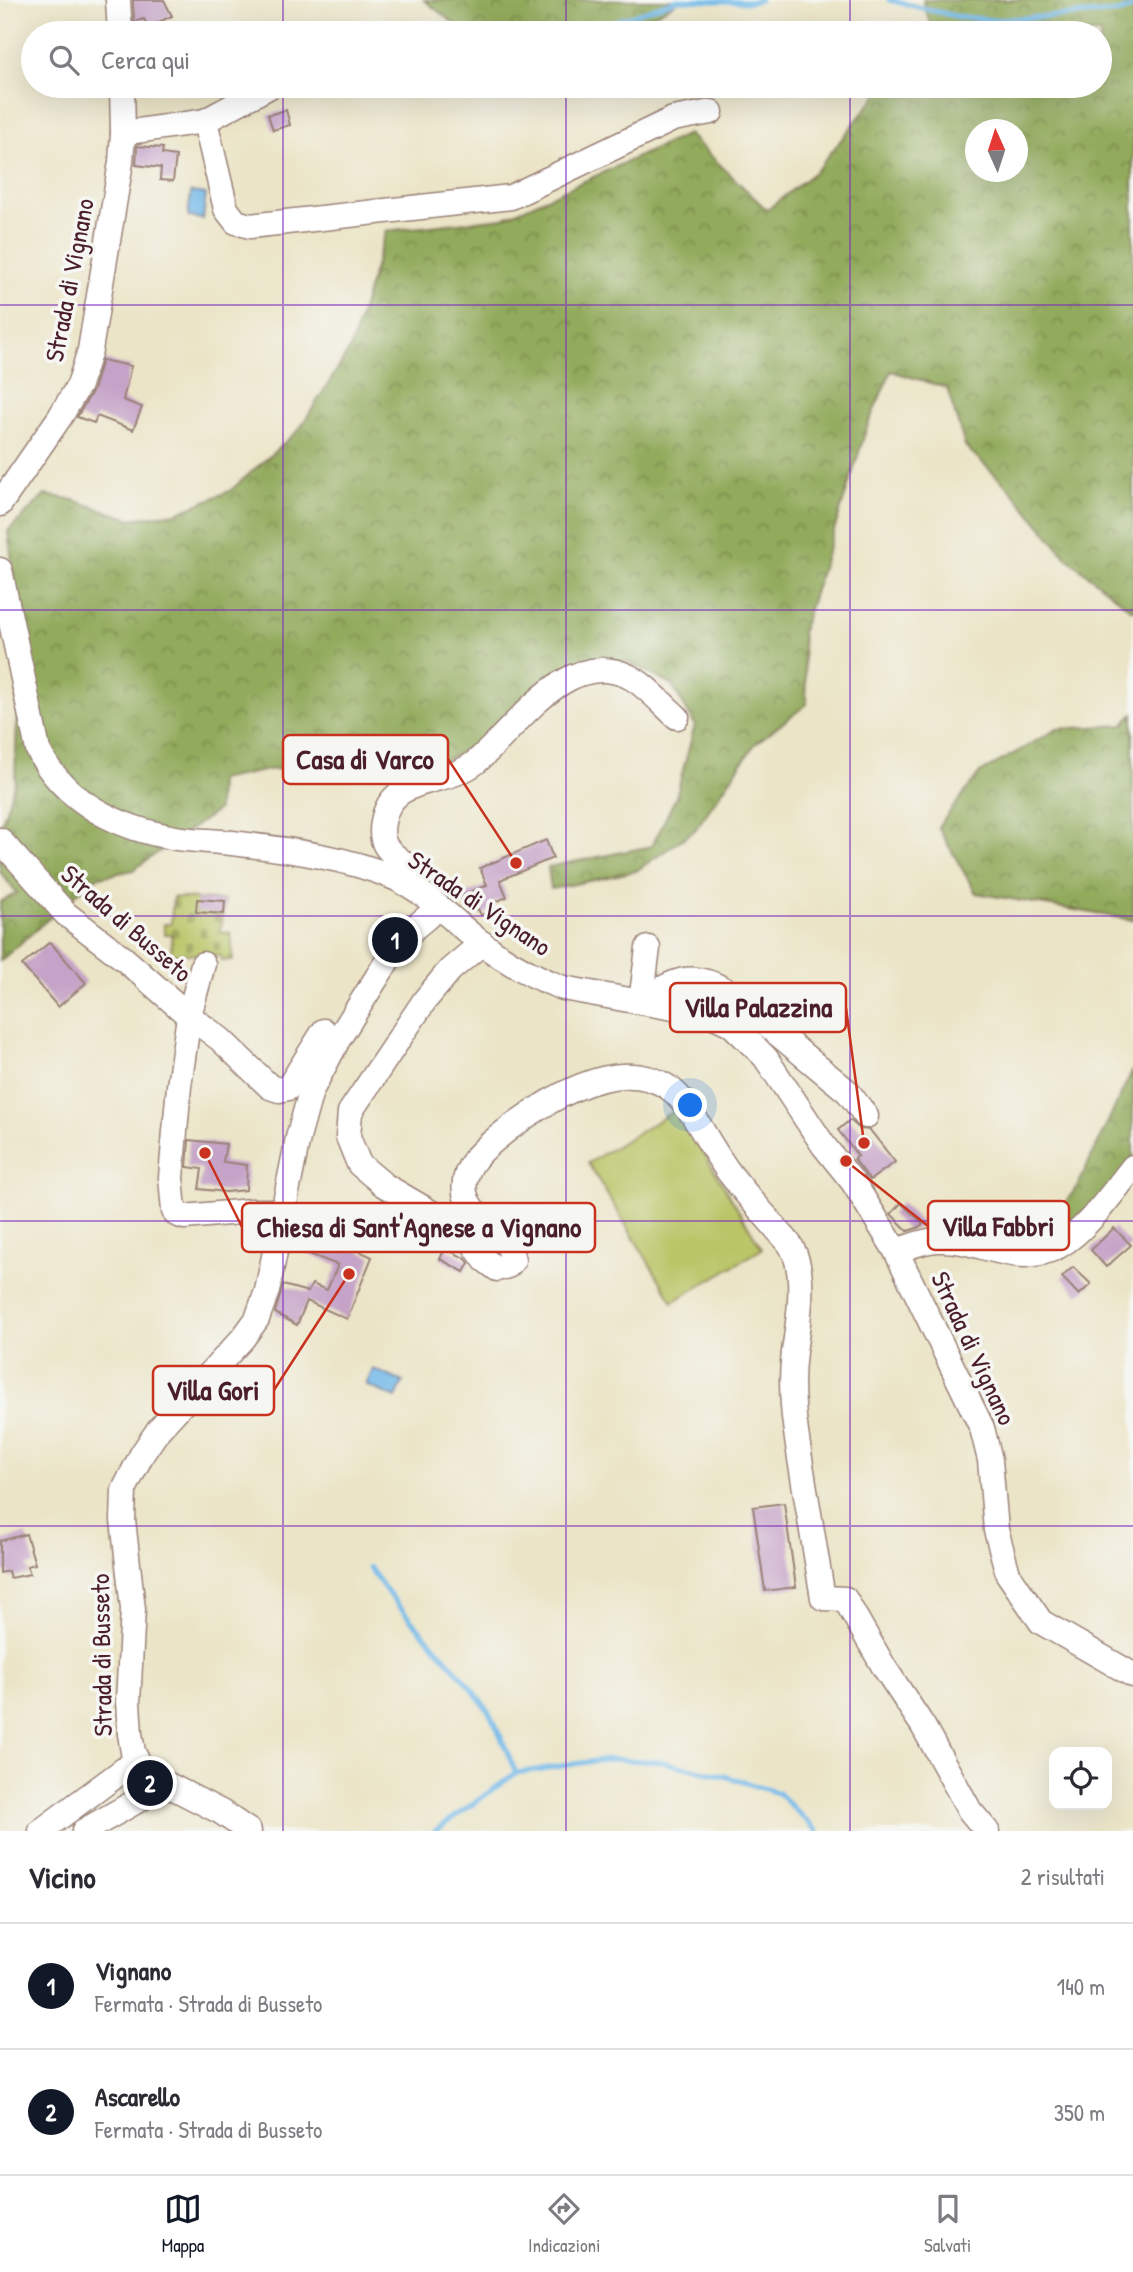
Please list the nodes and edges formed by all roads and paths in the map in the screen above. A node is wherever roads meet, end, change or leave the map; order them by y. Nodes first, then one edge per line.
1 (118, 0) edge
2 (119, 21) edge
3 (122, 98) edge
4 (248, 98) edge
5 (712, 112) dead end
6 (205, 121) junction
7 (123, 133) junction
8 (0, 505) edge
9 (0, 570) edge
10 (677, 717) dead end
11 (0, 839) edge
12 (404, 883) junction
13 (438, 908) junction
14 (407, 934) junction
15 (482, 943) junction
16 (648, 948) dead end
17 (203, 964) dead end
18 (641, 1002) junction
19 (189, 1016) junction
20 (866, 1116) dead end
21 (1133, 1167) edge
22 (283, 1212) junction
23 (896, 1251) junction
24 (1133, 1675) edge
25 (136, 1760) junction
26 (165, 1785) junction
27 (41, 1831) edge
28 (84, 1831) edge
29 (249, 1831) edge
30 (987, 1831) edge

1 - 2 street
3 - 7 street, Strada di Vignano
4 - 6 street
5 - 6 street
6 - 7 street
7 - 8 street, Strada di Vignano
9 - 12 street, Strada di Vignano
10 - 12 street
11 - 19 street, Strada di Busseto
12 - 13 street, Strada di Vignano
13 - 14 street, Strada di Busseto
13 - 15 street, Strada di Vignano
14 - 19 street, Strada di Busseto
14 - 22 street, Strada di Busseto
15 - 18 street, Strada di Vignano
15 - 30 street
16 - 18 street
17 - 19 street, Strada di Busseto
18 - 20 street
18 - 23 street, Strada di Vignano
19 - 22 street, Strada di Busseto
21 - 23 street
22 - 25 street, Strada di Busseto
23 - 24 street, Strada di Vignano
25 - 26 street, Strada di Busseto
25 - 27 street
26 - 28 street
26 - 29 street, Strada di Busseto

